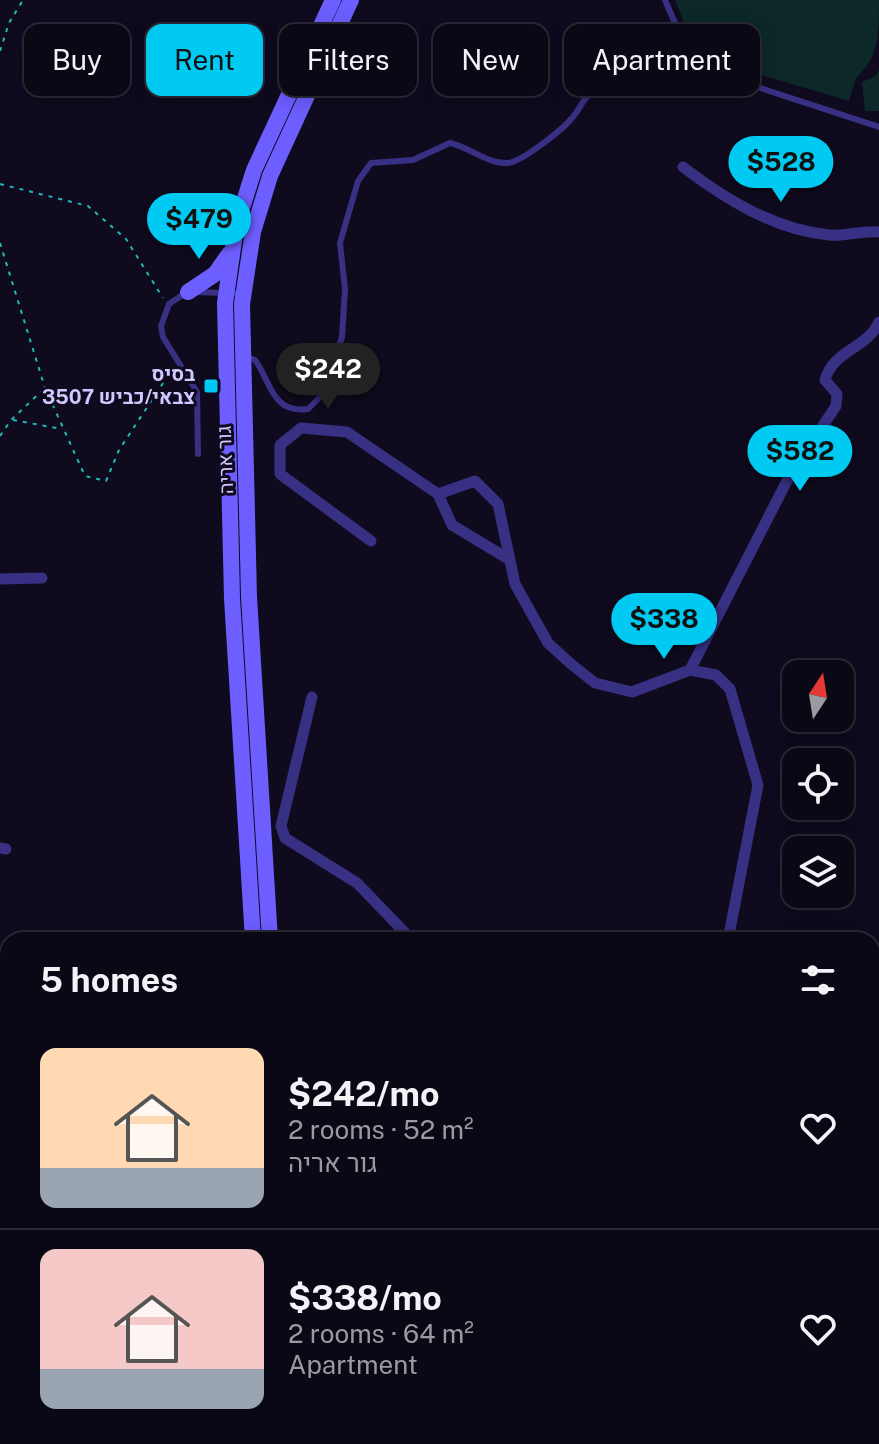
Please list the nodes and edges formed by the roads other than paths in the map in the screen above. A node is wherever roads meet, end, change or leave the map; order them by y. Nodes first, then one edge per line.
1 (333, 0) edge
2 (351, 0) edge
3 (665, 0) edge
4 (675, 24) edge
5 (760, 88) edge
6 (587, 96) edge
7 (879, 127) edge
8 (683, 167) dead end
9 (879, 232) edge
10 (231, 249) junction
11 (188, 292) junction
12 (234, 294) junction
13 (879, 322) edge
14 (241, 355) junction
15 (198, 454) dead end
16 (438, 494) junction
17 (371, 541) dead end
18 (510, 560) junction
19 (42, 578) dead end
20 (0, 579) edge
21 (690, 670) junction
22 (312, 697) dead end
23 (253, 932) edge
24 (270, 932) edge
25 (404, 932) edge
26 (730, 932) edge

1 - 10 main road, גור אריה
2 - 12 main road, גור אריה
3 - 4 lane
5 - 7 lane
6 - 14 lane
8 - 9 street
10 - 11 main road
10 - 12 main road, גור אריה
11 - 12 lane
11 - 15 lane
12 - 14 main road, גור אריה
12 - 23 main road, גור אריה
13 - 21 street
14 - 24 main road, גור אריה
16 - 17 street
16 - 18 street
16 - 18 street
18 - 21 street
19 - 20 street
21 - 26 street
22 - 25 street

